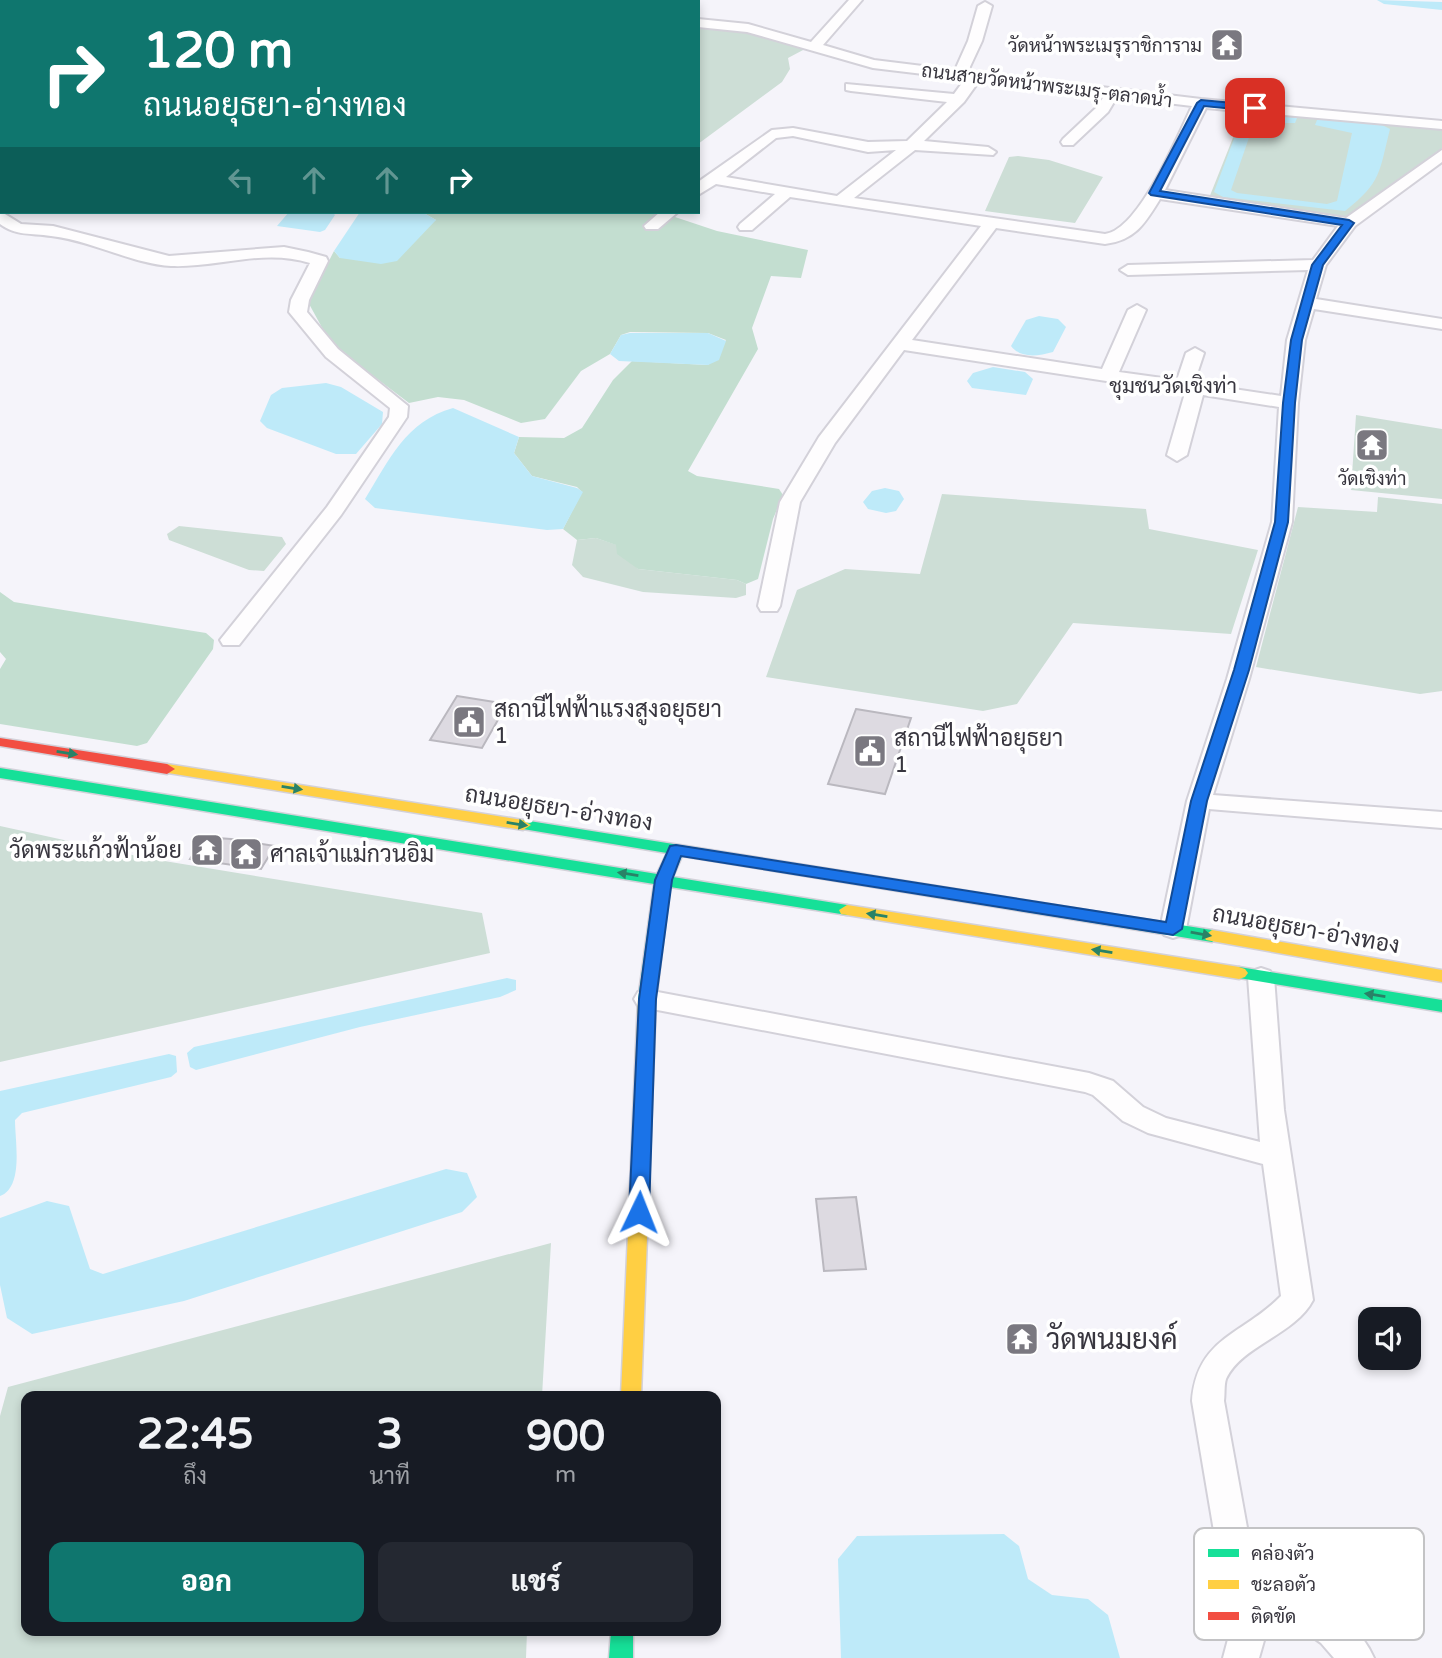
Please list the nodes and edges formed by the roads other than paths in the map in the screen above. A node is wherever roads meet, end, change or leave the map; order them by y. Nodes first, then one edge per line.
1 (856, 0) edge
2 (985, 6) dead end
3 (704, 8) dead end
4 (703, 23) edge
5 (813, 48) junction
6 (967, 75) junction
7 (851, 87) dead end
8 (1113, 92) junction
9 (959, 99) junction
10 (1201, 103) junction
11 (1442, 125) edge
12 (1069, 142) dead end
13 (914, 145) junction
14 (988, 152) dead end
15 (1442, 155) edge
16 (713, 179) junction
17 (700, 189) edge
18 (787, 192) junction
19 (1154, 193) junction
20 (839, 201) junction
21 (667, 214) edge
22 (0, 216) edge
23 (1349, 223) junction
24 (992, 224) junction
25 (652, 226) dead end
26 (746, 227) dead end
27 (1318, 265) junction
28 (1128, 270) dead end
29 (1306, 303) junction
30 (1137, 310) dead end
31 (1442, 324) edge
32 (901, 344) junction
33 (1195, 353) dead end
34 (1108, 375) junction
35 (1189, 388) junction
36 (1289, 403) junction
37 (1177, 455) dead end
38 (769, 606) dead end
39 (231, 640) dead end
40 (0, 742) edge
41 (0, 774) edge
42 (1199, 801) junction
43 (1442, 820) edge
44 (676, 850) junction
45 (663, 880) junction
46 (1173, 929) junction
47 (1442, 976) edge
48 (1261, 977) junction
49 (647, 999) junction
50 (1442, 1006) edge
51 (1277, 1157) junction
52 (631, 1391) edge
53 (1230, 1528) edge
54 (622, 1636) edge
55 (1246, 1640) edge
56 (1341, 1640) edge
57 (621, 1658) edge
58 (1241, 1658) edge
59 (1356, 1658) edge

1 - 5 street
2 - 6 street
3 - 4 street
4 - 5 street, ถนนสายวัดหน้าพระเมรุ-ตลาดน้ำ
5 - 6 street, ถนนสายวัดหน้าพระเมรุ-ตลาดน้ำ
6 - 8 street, ถนนสายวัดหน้าพระเมรุ-ตลาดน้ำ
6 - 9 street
7 - 9 street
8 - 10 street, ถนนสายวัดหน้าพระเมรุ-ตลาดน้ำ
8 - 12 street
9 - 13 street
10 - 11 street, ถนนสายวัดหน้าพระเมรุ-ตลาดน้ำ
10 - 19 street
13 - 14 street
13 - 16 street
13 - 20 street
15 - 23 street
16 - 17 street
16 - 18 street
18 - 20 street
18 - 26 street
19 - 23 street
19 - 24 street
20 - 24 street
21 - 25 street
22 - 39 street
23 - 27 street
24 - 32 street
27 - 28 street
27 - 29 street
29 - 31 street
29 - 36 street
30 - 34 street
32 - 34 street
32 - 38 street
33 - 35 street
34 - 35 street
35 - 36 street
35 - 37 street
36 - 42 street
40 -> 44 main road, ถนนอยุธยา-อ่างทอง
45 -> 41 main road
42 - 43 street
42 - 46 street
44 - 45 main road
44 - 46 main road, ถนนอยุธยา-อ่างทอง
48 -> 45 main road
45 - 49 main road
46 -> 47 main road, ถนนอยุธยา-อ่างทอง
50 -> 48 main road
48 - 51 street
49 - 51 street
49 - 52 main road
51 - 53 street
54 - 57 main road
55 - 58 street
56 - 59 street

